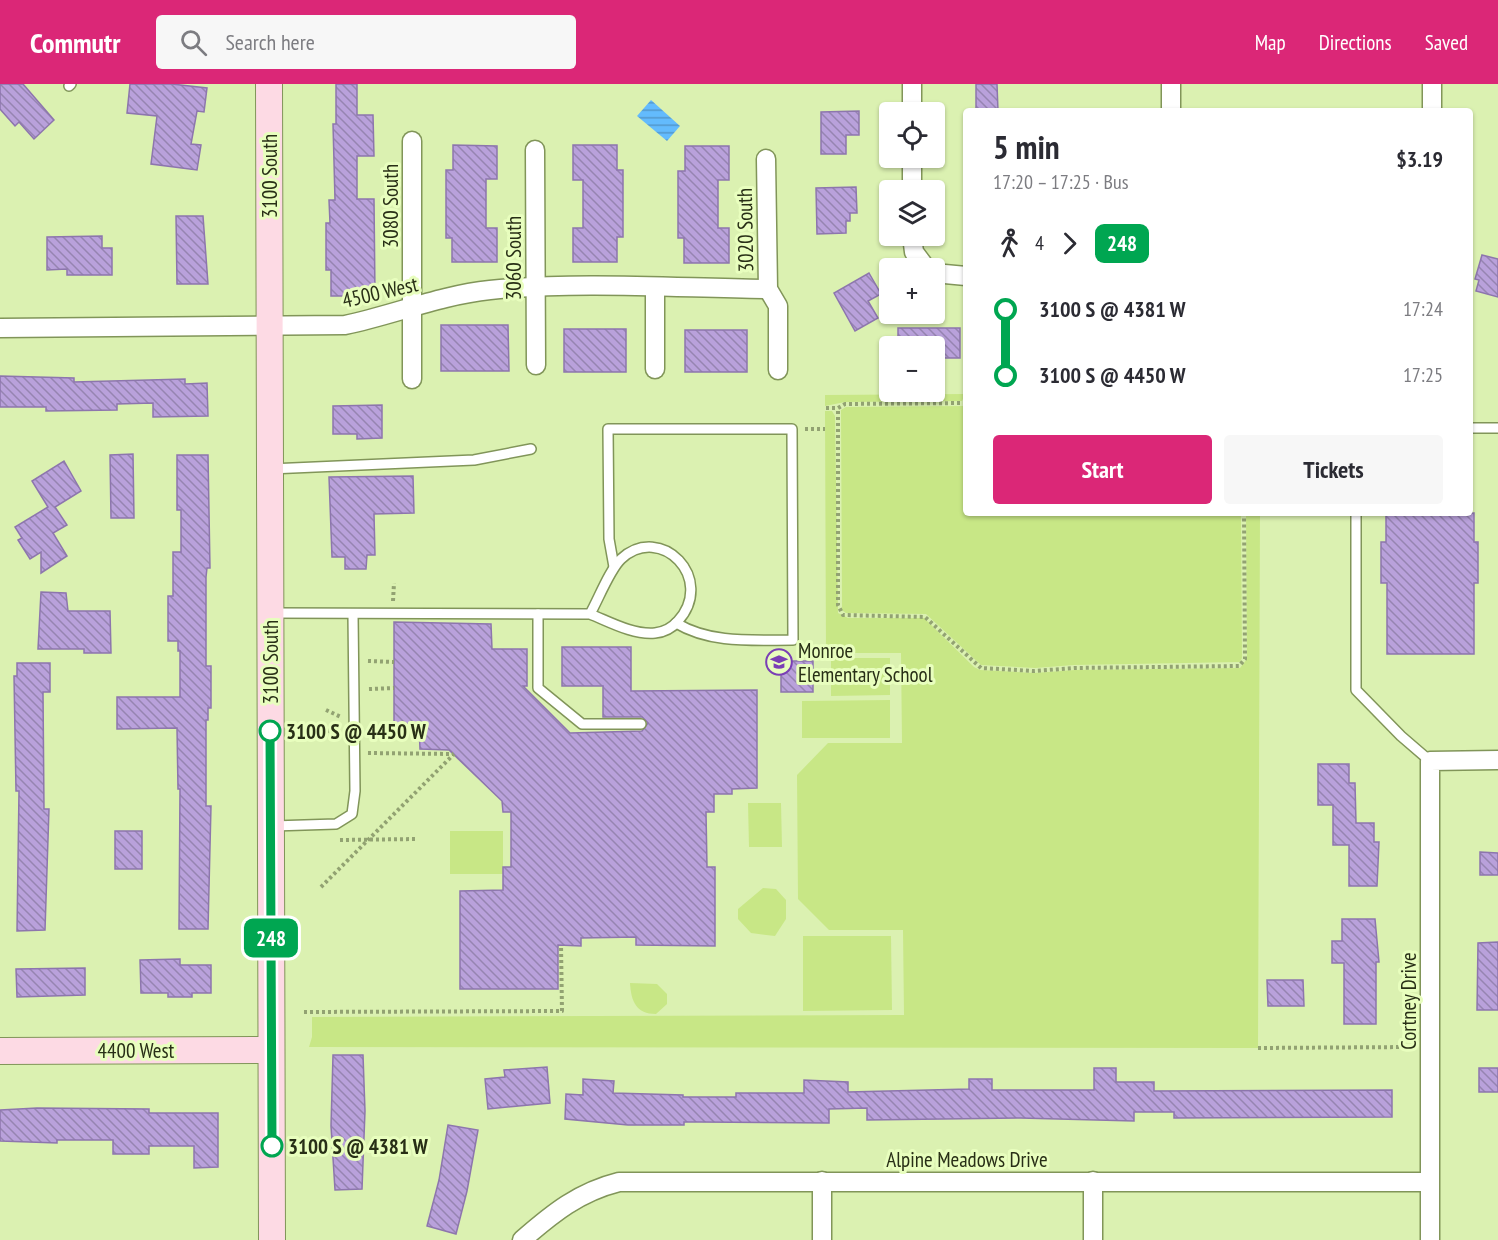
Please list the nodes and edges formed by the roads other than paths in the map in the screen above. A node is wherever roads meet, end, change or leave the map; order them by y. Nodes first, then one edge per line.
1 (268, 84) edge
2 (912, 84) edge
3 (1172, 84) edge
4 (1432, 84) edge
5 (912, 102) edge
6 (1172, 108) edge
7 (1432, 108) edge
8 (412, 141) dead end
9 (535, 150) dead end
10 (766, 159) dead end
11 (945, 272) edge
12 (963, 275) edge
13 (536, 287) junction
14 (656, 287) junction
15 (768, 289) junction
16 (412, 309) junction
17 (0, 328) edge
18 (269, 328) junction
19 (536, 366) dead end
20 (656, 369) dead end
21 (778, 370) dead end
22 (412, 379) dead end
23 (1473, 428) edge
24 (1498, 428) edge
25 (531, 449) dead end
26 (270, 469) junction
27 (1356, 516) edge
28 (614, 567) junction
29 (270, 613) junction
30 (354, 614) junction
31 (538, 614) junction
32 (590, 614) junction
33 (676, 623) junction
34 (641, 724) dead end
35 (1498, 760) edge
36 (1430, 761) junction
37 (271, 826) junction
38 (271, 1050) junction
39 (0, 1051) edge
40 (822, 1181) junction
41 (1092, 1181) junction
42 (1430, 1182) junction
43 (272, 1240) edge
44 (522, 1240) edge
45 (822, 1240) edge
46 (1093, 1240) edge
47 (1430, 1240) edge

1 - 18 main road, 3100 South
2 - 5 street
3 - 6 street
4 - 7 street
8 - 16 street, 3080 South
9 - 13 street, 3060 South
10 - 15 street, 3020 South
11 - 12 street
13 - 14 street, 4500 West
13 - 16 street, 4500 West
13 - 19 street, 3060 South
14 - 15 street, 4500 West
14 - 20 street
15 - 21 street, 3020 South
16 - 18 street, 4500 West
16 - 22 street, 3080 South
17 - 18 street, 4500 West
18 - 26 main road, 3100 South
23 - 24 lane
25 - 26 lane
26 - 29 main road, 3100 South
27 - 36 lane
28 - 32 lane
28 - 33 lane
28 - 33 lane
29 - 30 lane
29 - 37 main road, 3100 South
30 - 31 lane
30 - 37 lane
31 - 32 lane
31 - 34 lane
32 - 33 lane
35 - 36 street
36 - 42 street, Cortney Drive
37 - 38 main road, 3100 South
38 - 39 main road, 4400 West
38 - 43 main road, 3100 South
40 - 41 street, Alpine Meadows Drive
40 - 44 street, Alpine Meadows Drive
40 - 45 street
41 - 42 street, Alpine Meadows Drive
41 - 46 street
42 - 47 street, Cortney Drive

